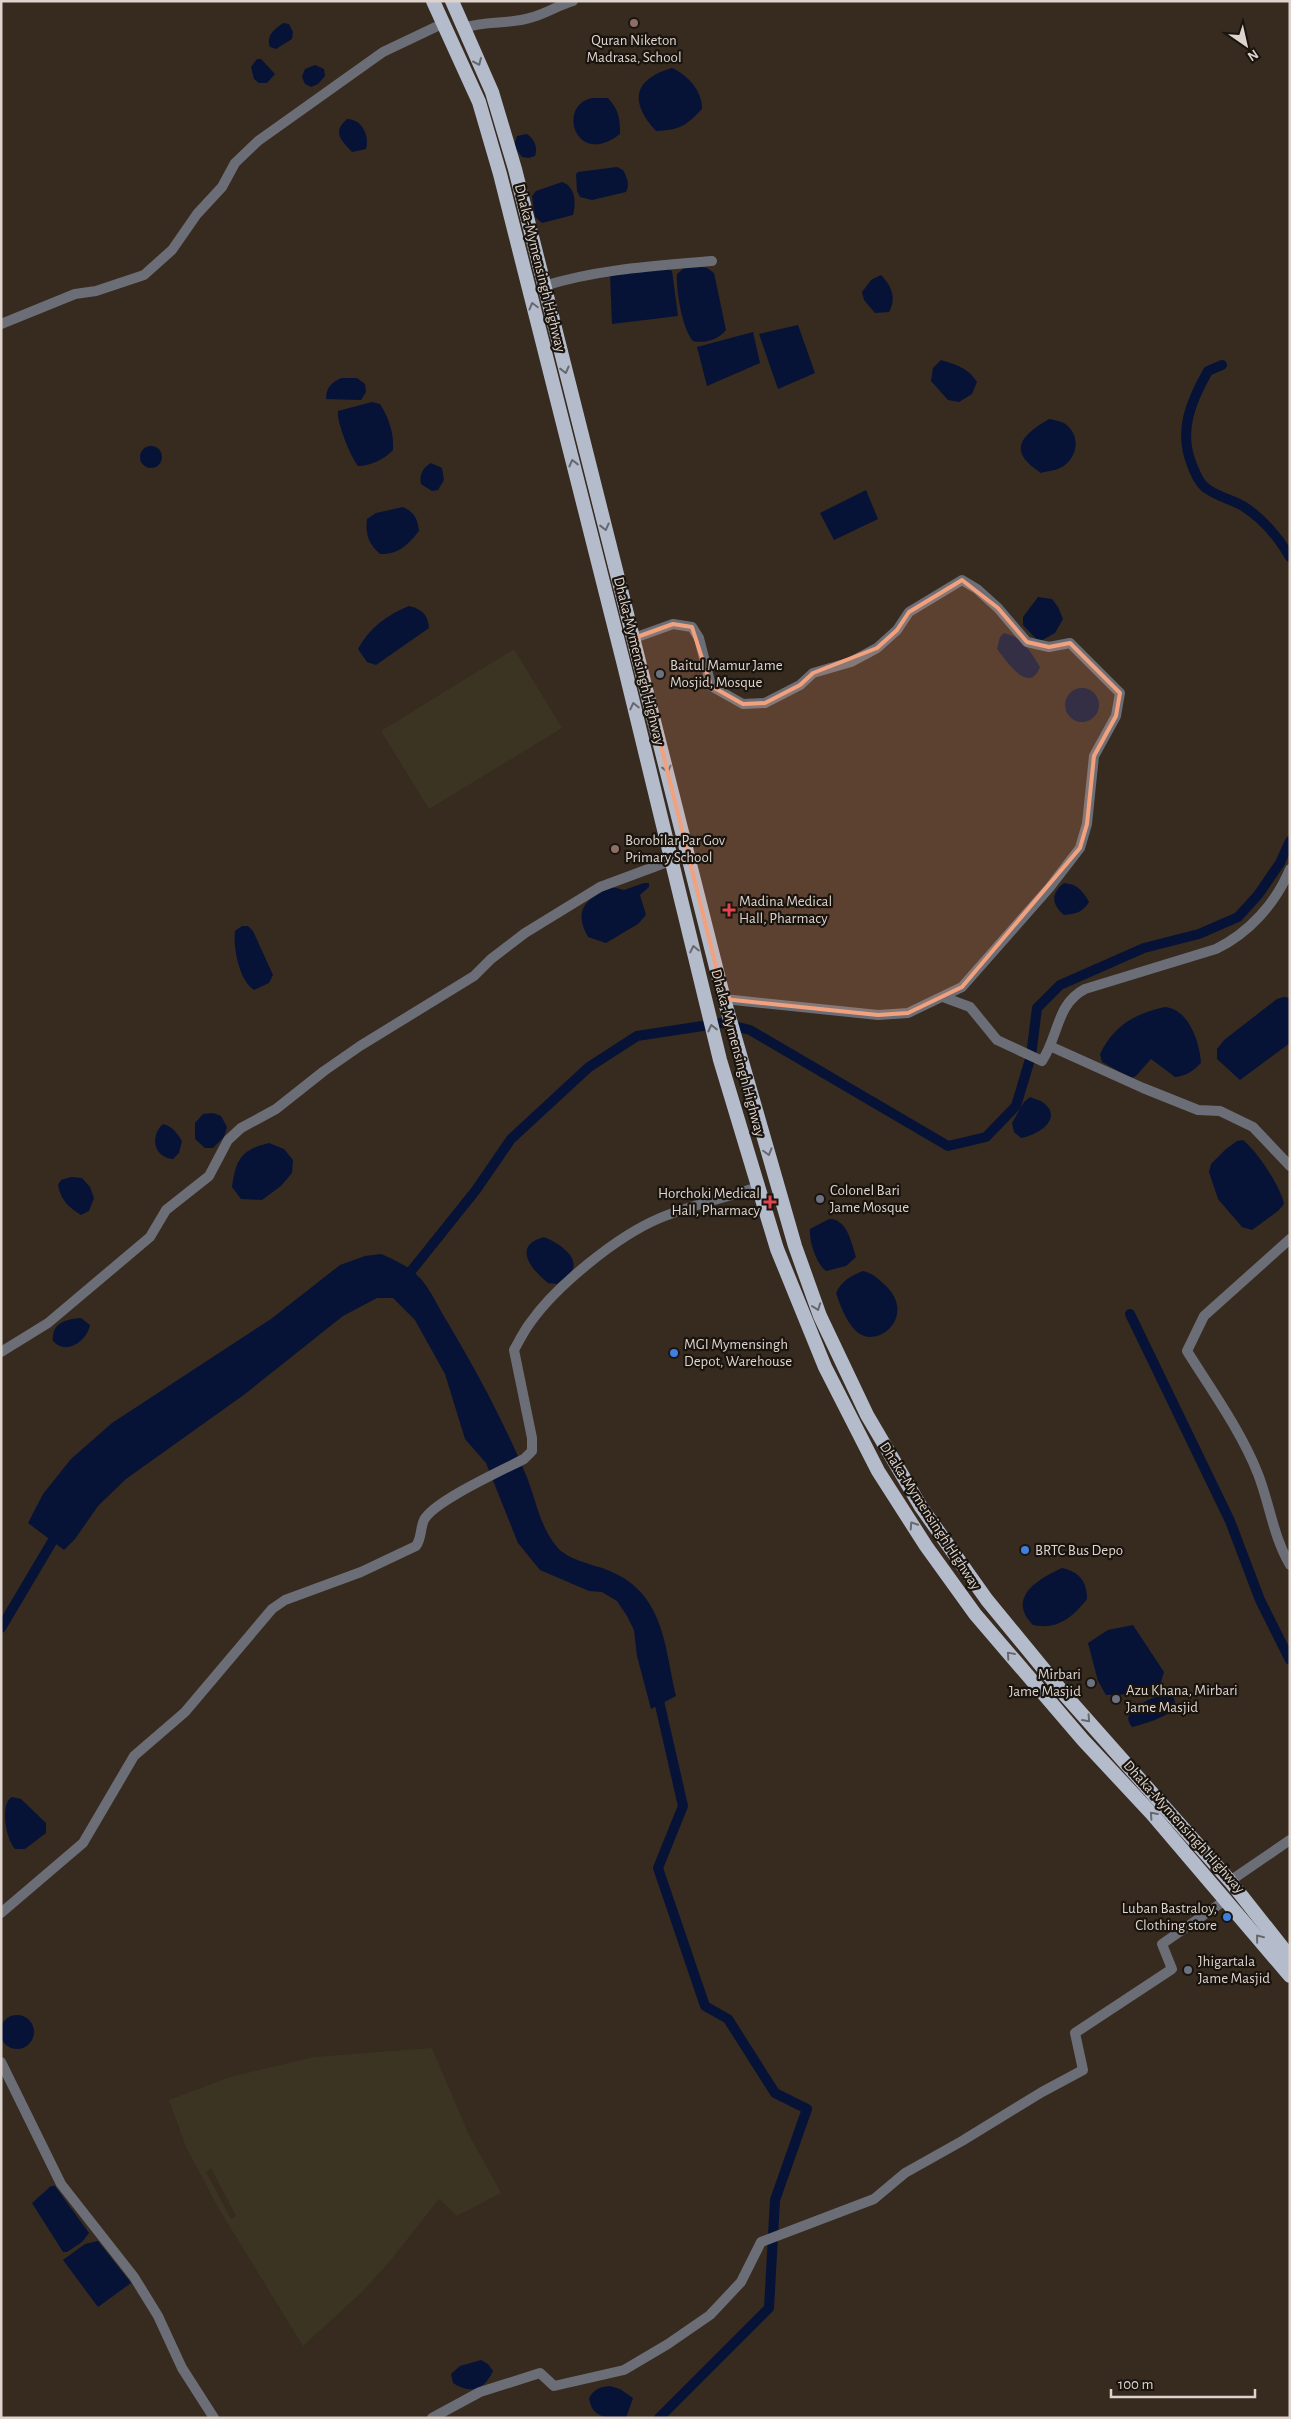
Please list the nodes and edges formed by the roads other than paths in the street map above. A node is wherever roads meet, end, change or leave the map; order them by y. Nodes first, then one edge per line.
1 (433, 1) edge
2 (452, 1) edge
3 (573, 1) edge
4 (444, 22) junction
5 (464, 28) junction
6 (712, 261) dead end
7 (544, 286) junction
8 (1, 324) edge
9 (634, 638) junction
10 (670, 861) junction
11 (1290, 869) edge
12 (943, 997) junction
13 (724, 998) junction
14 (1052, 1047) junction
15 (1290, 1166) edge
16 (758, 1187) junction
17 (1290, 1239) edge
18 (1, 1352) edge
19 (1290, 1565) edge
20 (1290, 1840) edge
21 (1230, 1880) junction
22 (1227, 1899) junction
23 (1, 1914) edge
24 (1290, 1957) edge
25 (1290, 1976) edge
26 (1, 2062) edge
27 (214, 2418) edge
28 (432, 2418) edge

1 - 4 highway, Dhaka-Mymensingh Highway
2 - 5 highway, Dhaka-Mymensingh Highway
3 - 5 street
4 - 8 street
10 -> 4 highway, Dhaka-Mymensingh Highway
5 -> 7 highway, Dhaka-Mymensingh Highway
6 - 7 street
7 -> 9 highway, Dhaka-Mymensingh Highway
9 - 12 street
9 -> 13 highway, Dhaka-Mymensingh Highway
16 -> 10 highway, Dhaka-Mymensingh Highway
10 - 18 street
11 - 14 street
12 - 13 street
12 - 14 street
13 -> 21 highway, Dhaka-Mymensingh Highway
14 - 15 street
22 -> 16 highway, Dhaka-Mymensingh Highway
16 - 23 street
17 - 19 street
20 - 21 street
21 - 24 highway, Dhaka-Mymensingh Highway
25 -> 22 highway, Dhaka-Mymensingh Highway
22 - 28 street
26 - 27 street

